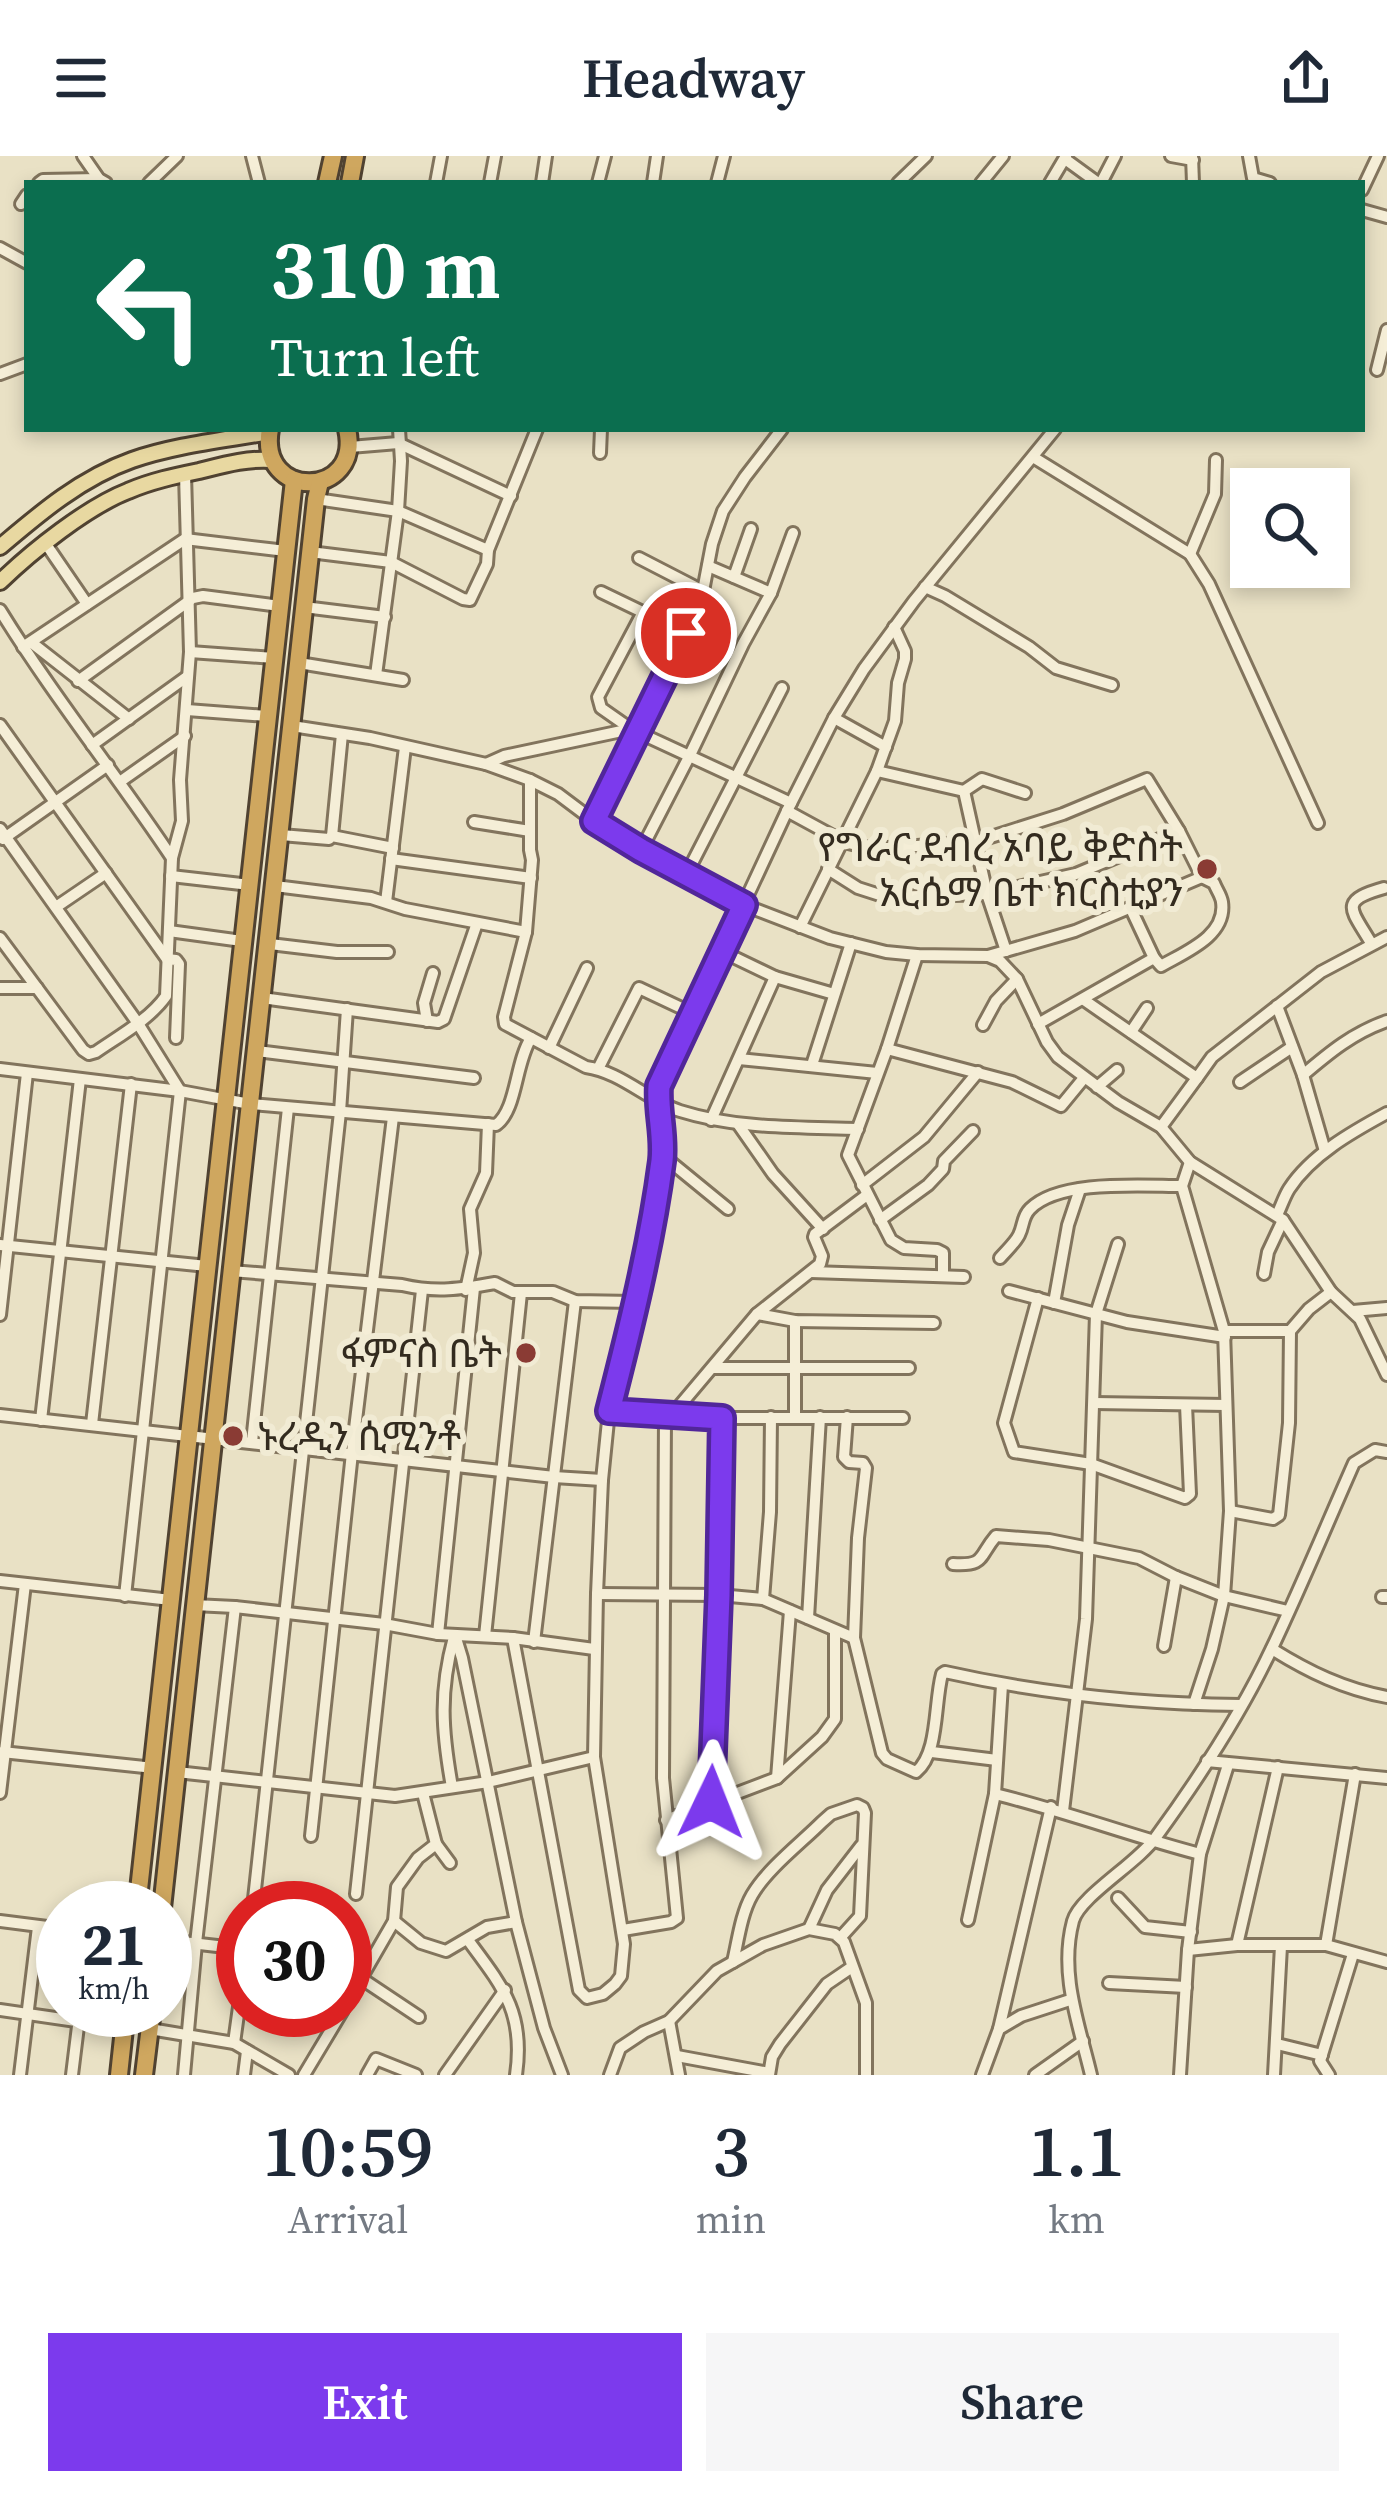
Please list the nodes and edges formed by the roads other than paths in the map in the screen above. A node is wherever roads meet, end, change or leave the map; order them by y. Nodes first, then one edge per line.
1 (83, 156) edge
2 (177, 156) edge
3 (926, 156) edge
4 (1004, 156) edge
5 (1083, 156) edge
6 (1171, 156) edge
7 (1378, 156) edge
8 (1192, 158) edge
9 (1067, 159) edge
10 (101, 180) edge
11 (152, 180) edge
12 (901, 180) edge
13 (984, 180) edge
14 (1096, 180) edge
15 (1365, 184) edge
16 (1387, 329) edge
17 (1377, 370) dead end
18 (259, 432) edge
19 (269, 432) edge
20 (399, 432) edge
21 (532, 432) edge
22 (601, 432) edge
23 (780, 432) edge
24 (1053, 432) edge
25 (348, 438) edge
26 (398, 443) junction
27 (600, 453) dead end
28 (1033, 457) junction
29 (272, 460) junction
30 (1216, 460) dead end
31 (184, 474) junction
32 (294, 480) junction
33 (318, 490) junction
34 (511, 496) junction
35 (398, 511) junction
36 (751, 530) dead end
37 (793, 533) dead end
38 (185, 539) junction
39 (46, 544) junction
40 (0, 547) edge
41 (488, 550) junction
42 (286, 551) junction
43 (310, 552) junction
44 (1190, 554) junction
45 (639, 558) dead end
46 (391, 562) junction
47 (707, 566) junction
48 (734, 577) junction
49 (0, 582) edge
50 (925, 587) junction
51 (703, 591) junction
52 (601, 592) dead end
53 (771, 592) junction
54 (187, 603) junction
55 (87, 604) junction
56 (280, 606) junction
57 (304, 608) junction
58 (0, 610) edge
59 (643, 612) junction
60 (385, 617) junction
61 (894, 627) junction
62 (686, 633) junction
63 (28, 645) junction
64 (190, 652) junction
65 (274, 658) junction
66 (299, 664) junction
67 (376, 675) junction
68 (188, 676) junction
69 (403, 680) dead end
70 (78, 681) junction
71 (1112, 685) dead end
72 (782, 688) dead end
73 (187, 710) junction
74 (267, 716) junction
75 (834, 718) junction
76 (129, 719) junction
77 (0, 725) edge
78 (292, 725) junction
79 (635, 730) junction
80 (342, 734) junction
81 (185, 736) junction
82 (92, 745) junction
83 (405, 747) junction
84 (886, 747) junction
85 (690, 755) junction
86 (486, 764) junction
87 (108, 765) junction
88 (877, 771) junction
89 (738, 778) junction
90 (530, 780) junction
91 (121, 781) junction
92 (964, 791) junction
93 (1025, 793) dead end
94 (56, 802) junction
95 (789, 807) junction
96 (594, 821) junction
97 (474, 822) dead end
98 (1318, 823) dead end
99 (530, 831) junction
100 (1179, 831) junction
101 (281, 835) junction
102 (2, 836) edge
103 (332, 836) junction
104 (844, 842) junction
105 (975, 842) junction
106 (641, 850) junction
107 (392, 854) junction
108 (172, 858) junction
109 (828, 869) junction
110 (106, 873) junction
111 (686, 875) junction
112 (171, 876) junction
113 (1202, 877) junction
114 (531, 878) junction
115 (250, 885) junction
116 (275, 886) junction
117 (1384, 888) dead end
118 (987, 894) junction
119 (386, 902) junction
120 (744, 905) junction
121 (56, 907) junction
122 (1131, 909) junction
123 (477, 923) junction
124 (800, 927) junction
125 (169, 931) junction
126 (526, 932) junction
127 (0, 938) edge
128 (1387, 938) edge
129 (242, 941) junction
130 (851, 943) junction
131 (270, 944) junction
132 (1371, 944) junction
133 (722, 951) junction
134 (1006, 951) junction
135 (388, 952) dead end
136 (917, 955) junction
137 (988, 956) junction
138 (167, 958) junction
139 (1154, 958) junction
140 (587, 968) dead end
141 (434, 973) dead end
142 (775, 976) junction
143 (1017, 979) junction
144 (0, 988) edge
145 (37, 988) junction
146 (834, 994) junction
147 (262, 998) junction
148 (1084, 1000) junction
149 (1277, 1006) junction
150 (1147, 1008) dead end
151 (346, 1010) junction
152 (692, 1013) junction
153 (427, 1021) junction
154 (1387, 1021) edge
155 (137, 1022) junction
156 (983, 1024) dead end
157 (1038, 1024) junction
158 (1131, 1032) junction
159 (176, 1038) dead end
160 (531, 1038) junction
161 (1292, 1047) junction
162 (550, 1048) junction
163 (887, 1049) junction
164 (257, 1052) junction
165 (739, 1059) junction
166 (343, 1063) junction
167 (812, 1065) junction
168 (0, 1069) edge
169 (598, 1069) junction
170 (1117, 1070) dead end
171 (877, 1072) junction
172 (978, 1072) junction
173 (27, 1073) junction
174 (1303, 1075) junction
175 (474, 1078) dead end
176 (1084, 1078) junction
177 (1197, 1078) junction
178 (80, 1079) junction
179 (1240, 1082) dead end
180 (130, 1084) junction
181 (1097, 1087) junction
182 (180, 1090) junction
183 (226, 1098) junction
184 (658, 1102) junction
185 (250, 1103) junction
186 (288, 1108) junction
187 (340, 1112) junction
188 (1387, 1113) edge
189 (393, 1117) junction
190 (711, 1120) junction
191 (488, 1124) junction
192 (738, 1124) junction
193 (1161, 1127) junction
194 (858, 1129) junction
195 (974, 1131) dead end
196 (924, 1137) junction
197 (1325, 1151) junction
198 (662, 1155) junction
199 (944, 1161) junction
200 (1190, 1162) junction
201 (1182, 1186) junction
202 (1080, 1189) junction
203 (865, 1190) junction
204 (728, 1209) dead end
205 (1280, 1218) junction
206 (880, 1220) junction
207 (823, 1228) junction
208 (1118, 1244) dead end
209 (4, 1246) edge
210 (60, 1252) junction
211 (111, 1256) junction
212 (1000, 1258) dead end
213 (161, 1262) junction
214 (207, 1266) junction
215 (231, 1270) junction
216 (811, 1272) junction
217 (1264, 1274) dead end
218 (269, 1275) junction
219 (943, 1276) junction
220 (964, 1277) dead end
221 (321, 1279) junction
222 (374, 1283) junction
223 (470, 1289) junction
224 (422, 1290) junction
225 (1009, 1292) dead end
226 (1331, 1292) junction
227 (521, 1293) junction
228 (1037, 1298) junction
229 (575, 1301) junction
230 (634, 1302) junction
231 (1054, 1303) junction
232 (1387, 1308) edge
233 (1353, 1311) junction
234 (757, 1314) junction
235 (1096, 1314) junction
236 (0, 1315) edge
237 (794, 1321) junction
238 (934, 1323) dead end
239 (1290, 1331) junction
240 (1225, 1334) junction
241 (713, 1368) junction
242 (909, 1368) dead end
243 (794, 1369) junction
244 (1387, 1375) edge
245 (1094, 1403) junction
246 (1186, 1405) junction
247 (1226, 1405) junction
248 (609, 1411) junction
249 (0, 1415) edge
250 (668, 1416) junction
251 (771, 1417) junction
252 (795, 1417) junction
253 (820, 1417) junction
254 (847, 1417) junction
255 (722, 1418) junction
256 (903, 1418) dead end
257 (41, 1420) junction
258 (92, 1424) junction
259 (142, 1430) junction
260 (190, 1437) junction
261 (213, 1439) junction
262 (252, 1442) junction
263 (303, 1448) junction
264 (1387, 1452) edge
265 (352, 1453) junction
266 (403, 1460) junction
267 (1090, 1464) junction
268 (457, 1466) junction
269 (502, 1471) junction
270 (554, 1477) junction
271 (602, 1480) junction
272 (1230, 1511) junction
273 (1087, 1547) junction
274 (953, 1564) dead end
275 (1176, 1577) junction
276 (0, 1581) edge
277 (25, 1584) junction
278 (596, 1594) junction
279 (663, 1595) junction
280 (719, 1595) junction
281 (125, 1596) junction
282 (1223, 1596) junction
283 (763, 1599) junction
284 (171, 1600) junction
285 (194, 1605) junction
286 (235, 1607) junction
287 (790, 1611) junction
288 (1288, 1611) junction
289 (284, 1613) junction
290 (808, 1618) junction
291 (334, 1619) junction
292 (384, 1624) junction
293 (835, 1631) junction
294 (438, 1634) junction
295 (454, 1635) junction
296 (484, 1636) junction
297 (513, 1638) junction
298 (854, 1638) junction
299 (535, 1642) junction
300 (1164, 1646) dead end
301 (594, 1649) junction
302 (1272, 1649) junction
303 (1002, 1685) junction
304 (1079, 1696) junction
305 (1387, 1697) edge
306 (1195, 1705) junction
307 (1240, 1705) junction
308 (2, 1752) edge
309 (932, 1752) junction
310 (594, 1756) junction
311 (997, 1760) junction
312 (1207, 1761) junction
313 (1228, 1765) junction
314 (1278, 1767) junction
315 (154, 1768) junction
316 (538, 1770) junction
317 (177, 1772) junction
318 (216, 1774) junction
319 (1355, 1774) junction
320 (777, 1778) junction
321 (1387, 1778) edge
322 (267, 1782) junction
323 (488, 1782) junction
324 (316, 1786) junction
325 (452, 1787) junction
326 (0, 1793) edge
327 (366, 1793) junction
328 (423, 1793) junction
329 (995, 1794) junction
330 (711, 1802) junction
331 (1057, 1809) junction
332 (666, 1820) junction
333 (311, 1836) dead end
334 (1153, 1842) junction
335 (436, 1844) junction
336 (863, 1844) junction
337 (1200, 1854) junction
338 (449, 1863) dead end
339 (140, 1881) edge
340 (165, 1881) edge
341 (256, 1881) edge
342 (357, 1881) edge
343 (1118, 1898) dead end
344 (968, 1919) dead end
345 (0, 1921) edge
346 (394, 1921) junction
347 (516, 1922) junction
348 (36, 1927) edge
349 (808, 1929) junction
350 (623, 1930) junction
351 (1190, 1932) junction
352 (841, 1937) junction
353 (468, 1940) junction
354 (36, 1942) edge
355 (192, 1943) edge
356 (196, 1943) junction
357 (1238, 1945) junction
358 (216, 1946) edge
359 (1280, 1946) junction
360 (1325, 1946) junction
361 (1188, 1950) junction
362 (1353, 1954) junction
363 (372, 1956) edge
364 (733, 1962) junction
365 (1387, 1962) edge
366 (852, 1967) junction
367 (1109, 1983) dead end
368 (372, 1986) edge
369 (1186, 1987) junction
370 (192, 1988) edge
371 (505, 1990) junction
372 (1070, 2000) junction
373 (0, 2010) edge
374 (27, 2012) junction
375 (36, 2013) edge
376 (419, 2017) dead end
377 (668, 2021) junction
378 (999, 2029) junction
379 (192, 2035) edge
380 (77, 2037) edge
381 (123, 2037) edge
382 (149, 2037) edge
383 (188, 2037) edge
384 (235, 2037) edge
385 (327, 2037) edge
386 (1083, 2041) junction
387 (234, 2043) junction
388 (1277, 2044) junction
389 (247, 2051) junction
390 (1322, 2055) junction
391 (677, 2056) junction
392 (676, 2074) edge
393 (769, 2074) edge
394 (20, 2075) edge
395 (72, 2075) edge
396 (119, 2075) edge
397 (145, 2075) edge
398 (184, 2075) edge
399 (244, 2075) edge
400 (289, 2075) edge
401 (304, 2075) edge
402 (368, 2075) edge
403 (416, 2075) edge
404 (445, 2075) edge
405 (516, 2075) edge
406 (562, 2075) edge
407 (610, 2075) edge
408 (866, 2075) edge
409 (982, 2075) edge
410 (1034, 2075) edge
411 (1091, 2075) edge
412 (1180, 2075) edge
413 (1274, 2075) edge
414 (1329, 2075) edge

1 - 10 street
2 - 11 street
3 - 12 street
4 - 13 street
5 - 9 street
6 - 8 street
7 - 15 street
9 - 14 street
16 - 17 street
18 - 40 main road
19 - 29 highway
20 - 26 street
21 - 34 street
22 - 27 street
23 - 47 street
24 - 28 street
25 - 26 street
25 - 33 highway
26 - 34 street
26 - 35 street
28 - 44 street
28 - 50 street
29 - 31 main road
29 - 32 highway
30 - 44 street
31 - 38 street
31 - 39 main road
32 - 33 highway
32 - 42 highway
33 - 35 street
33 - 43 highway
34 - 41 street
35 - 41 street
35 - 46 street
36 - 48 street
37 - 53 street
38 - 42 street
38 - 54 street
38 - 55 street
39 - 49 main road
39 - 55 street
41 - 46 street
42 - 56 highway
43 - 46 street
43 - 57 highway
44 - 98 street
45 - 51 street
46 - 60 street
47 - 48 street
47 - 51 street
48 - 53 street
50 - 61 street
50 - 71 street
51 - 62 street
52 - 59 street
53 - 85 street
54 - 56 street
54 - 64 street
54 - 70 street
55 - 63 street
56 - 65 highway
57 - 60 street
57 - 66 highway
58 - 63 street
59 - 62 street
59 - 79 street
60 - 67 street
61 - 75 street
61 - 84 street
62 - 79 street
63 - 70 street
63 - 82 street
64 - 65 street
64 - 68 street
65 - 74 highway
66 - 67 street
66 - 78 highway
67 - 69 street
68 - 73 street
68 - 76 street
70 - 76 street
72 - 89 street
73 - 74 street
73 - 81 street
74 - 115 highway
75 - 84 street
75 - 95 street
76 - 82 street
77 - 94 street
78 - 80 street
78 - 101 highway
79 - 85 street
79 - 86 street
79 - 96 street
80 - 83 street
80 - 103 street
81 - 91 street
81 - 108 street
82 - 87 street
83 - 86 street
83 - 107 street
84 - 88 street
85 - 89 street
85 - 106 street
86 - 90 street
87 - 91 street
87 - 94 street
88 - 92 street
88 - 104 street
89 - 95 street
89 - 111 street
90 - 96 street
90 - 99 street
91 - 108 street
92 - 93 street
92 - 105 street
94 - 102 street
94 - 110 street
95 - 104 street
95 - 120 street
96 - 106 street
97 - 99 street
99 - 114 street
100 - 105 street
100 - 113 street
100 - 118 street
101 - 103 street
101 - 116 highway
102 - 121 street
103 - 107 street
104 - 105 street
104 - 109 street
105 - 118 street
106 - 111 street
107 - 114 street
107 - 119 street
108 - 112 street
109 - 118 street
109 - 124 street
110 - 121 street
110 - 138 street
111 - 120 street
112 - 115 street
112 - 125 street
113 - 122 street
113 - 139 street
114 - 126 street
115 - 129 highway
116 - 119 street
116 - 131 highway
117 - 132 street
118 - 134 street
119 - 123 street
120 - 124 street
120 - 133 street
121 - 155 street
122 - 134 street
122 - 139 street
123 - 126 street
123 - 153 street
124 - 130 street
125 - 129 street
125 - 138 street
126 - 160 street
127 - 145 street
128 - 132 street
129 - 183 highway
130 - 136 street
130 - 146 street
131 - 135 street
131 - 147 highway
132 - 149 street
133 - 142 street
133 - 152 street
134 - 137 street
136 - 137 street
136 - 163 street
137 - 143 street
138 - 155 street
138 - 159 street
139 - 148 street
140 - 162 street
141 - 153 street
142 - 146 street
142 - 165 street
143 - 156 street
143 - 157 street
144 - 145 street
145 - 155 street
146 - 167 street
147 - 151 street
147 - 164 highway
148 - 157 street
148 - 158 street
149 - 161 street
149 - 177 street
150 - 158 street
151 - 153 street
151 - 166 street
152 - 169 street
152 - 184 street
154 - 174 street
155 - 182 street
157 - 176 street
158 - 177 street
160 - 162 street
160 - 191 street
161 - 174 street
161 - 179 street
162 - 169 street
163 - 171 street
163 - 172 street
164 - 166 street
164 - 185 highway
165 - 167 street
165 - 190 street
166 - 175 street
166 - 187 street
167 - 171 street
168 - 173 street
169 - 184 street
170 - 181 street
171 - 194 street
172 - 176 street
172 - 196 street
173 - 178 street
173 - 209 street
174 - 197 street
176 - 181 street
177 - 193 street
178 - 180 street
178 - 210 street
180 - 182 street
180 - 211 street
181 - 193 street
182 - 183 street
182 - 213 street
183 - 185 street
183 - 214 highway
184 - 190 street
184 - 198 street
185 - 186 street
185 - 215 highway
186 - 187 street
186 - 218 street
187 - 189 street
187 - 221 street
188 - 197 street
189 - 191 street
189 - 222 street
190 - 192 street
191 - 223 street
192 - 194 street
192 - 207 street
193 - 200 street
194 - 203 street
195 - 199 street
196 - 199 street
196 - 203 street
197 - 205 street
198 - 204 street
198 - 230 street
199 - 206 street
200 - 201 street
200 - 205 street
201 - 202 street
201 - 240 street
202 - 212 street
202 - 231 street
203 - 206 street
203 - 207 street
205 - 217 street
205 - 226 street
206 - 219 street
207 - 216 street
208 - 235 street
209 - 210 street
209 - 236 street
210 - 211 street
210 - 257 street
211 - 213 street
211 - 258 street
213 - 214 street
213 - 259 street
214 - 260 highway
215 - 218 street
215 - 261 highway
216 - 219 street
216 - 234 street
218 - 221 street
218 - 262 street
219 - 220 street
221 - 222 street
221 - 263 street
222 - 224 street
222 - 265 street
223 - 224 street
223 - 227 street
223 - 268 street
224 - 266 street
225 - 228 street
226 - 233 street
226 - 239 street
227 - 229 street
227 - 269 street
228 - 231 street
228 - 267 street
229 - 230 street
229 - 270 street
230 - 248 street
231 - 235 street
232 - 233 street
233 - 244 street
234 - 237 street
234 - 241 street
235 - 240 street
235 - 245 street
237 - 238 street
237 - 243 street
239 - 240 street
239 - 272 street
240 - 247 street
241 - 243 street
241 - 250 street
242 - 243 street
243 - 252 street
245 - 246 street
245 - 267 street
246 - 247 street
246 - 267 street
247 - 272 street
248 - 250 street
248 - 271 street
249 - 257 street
250 - 255 street
250 - 279 street
251 - 252 street
251 - 255 street
251 - 283 street
252 - 253 street
253 - 254 street
253 - 290 street
254 - 256 street
254 - 298 street
255 - 280 street
257 - 258 street
258 - 259 street
259 - 260 street
259 - 281 street
260 - 261 street
260 - 284 highway
261 - 262 street
261 - 285 highway
262 - 263 street
263 - 265 street
263 - 289 street
264 - 288 street
265 - 266 street
265 - 291 street
266 - 268 street
266 - 292 street
267 - 273 street
268 - 269 street
268 - 294 street
269 - 270 street
269 - 296 street
270 - 271 street
270 - 299 street
271 - 278 street
272 - 282 street
273 - 274 street
273 - 275 street
273 - 304 street
275 - 282 street
275 - 300 street
276 - 277 street
277 - 281 street
277 - 308 street
278 - 279 street
278 - 301 street
279 - 280 street
279 - 332 street
280 - 283 street
280 - 330 street
281 - 284 street
282 - 288 street
282 - 306 street
283 - 287 street
284 - 315 highway
285 - 286 street
285 - 317 highway
286 - 289 street
286 - 318 street
287 - 290 street
287 - 320 street
288 - 302 street
289 - 291 street
289 - 322 street
290 - 293 street
291 - 292 street
291 - 324 street
292 - 294 street
292 - 327 street
293 - 298 street
293 - 320 street
294 - 295 street
295 - 296 street
295 - 323 street
295 - 325 street
296 - 297 street
297 - 299 street
297 - 316 street
298 - 309 street
299 - 301 street
301 - 310 street
302 - 305 street
302 - 307 street
303 - 304 street
303 - 309 street
303 - 311 street
304 - 306 street
304 - 331 street
306 - 307 street
307 - 312 street
308 - 315 street
308 - 326 street
309 - 311 street
310 - 316 street
310 - 350 street
311 - 329 street
312 - 313 street
312 - 334 street
313 - 314 street
313 - 337 street
314 - 319 street
314 - 357 street
315 - 339 highway
316 - 323 street
316 - 350 street
317 - 318 street
317 - 340 highway
318 - 322 street
318 - 356 street
319 - 321 street
319 - 360 street
320 - 330 street
322 - 324 street
322 - 341 street
323 - 325 street
323 - 347 street
324 - 327 street
324 - 333 street
325 - 328 street
327 - 328 street
327 - 342 street
328 - 335 street
329 - 331 street
329 - 344 street
330 - 332 street
331 - 334 street
331 - 378 street
332 - 350 street
334 - 337 street
334 - 372 street
335 - 338 street
335 - 346 street
336 - 349 street
336 - 352 street
336 - 364 street
337 - 351 street
343 - 351 street
345 - 348 street
346 - 353 street
346 - 363 street
347 - 353 street
347 - 406 street
349 - 352 street
349 - 364 street
351 - 361 street
352 - 366 street
353 - 371 street
354 - 374 street
355 - 356 street
356 - 358 street
356 - 370 street
357 - 359 street
357 - 361 street
359 - 360 street
359 - 388 street
360 - 362 street
361 - 369 street
362 - 365 street
362 - 390 street
364 - 377 street
366 - 393 street
366 - 408 street
367 - 369 street
368 - 376 street
369 - 412 street
371 - 404 street
371 - 405 street
372 - 378 street
372 - 386 street
373 - 374 street
374 - 375 street
374 - 394 street
377 - 391 street
377 - 407 street
378 - 409 street
379 - 387 street
380 - 395 street
381 - 396 highway
382 - 397 highway
383 - 398 street
384 - 387 street
385 - 401 street
386 - 410 street
386 - 411 street
387 - 389 street
388 - 390 street
388 - 413 street
389 - 399 street
389 - 400 street
390 - 414 street
391 - 392 street
391 - 393 street
402 - 403 street

